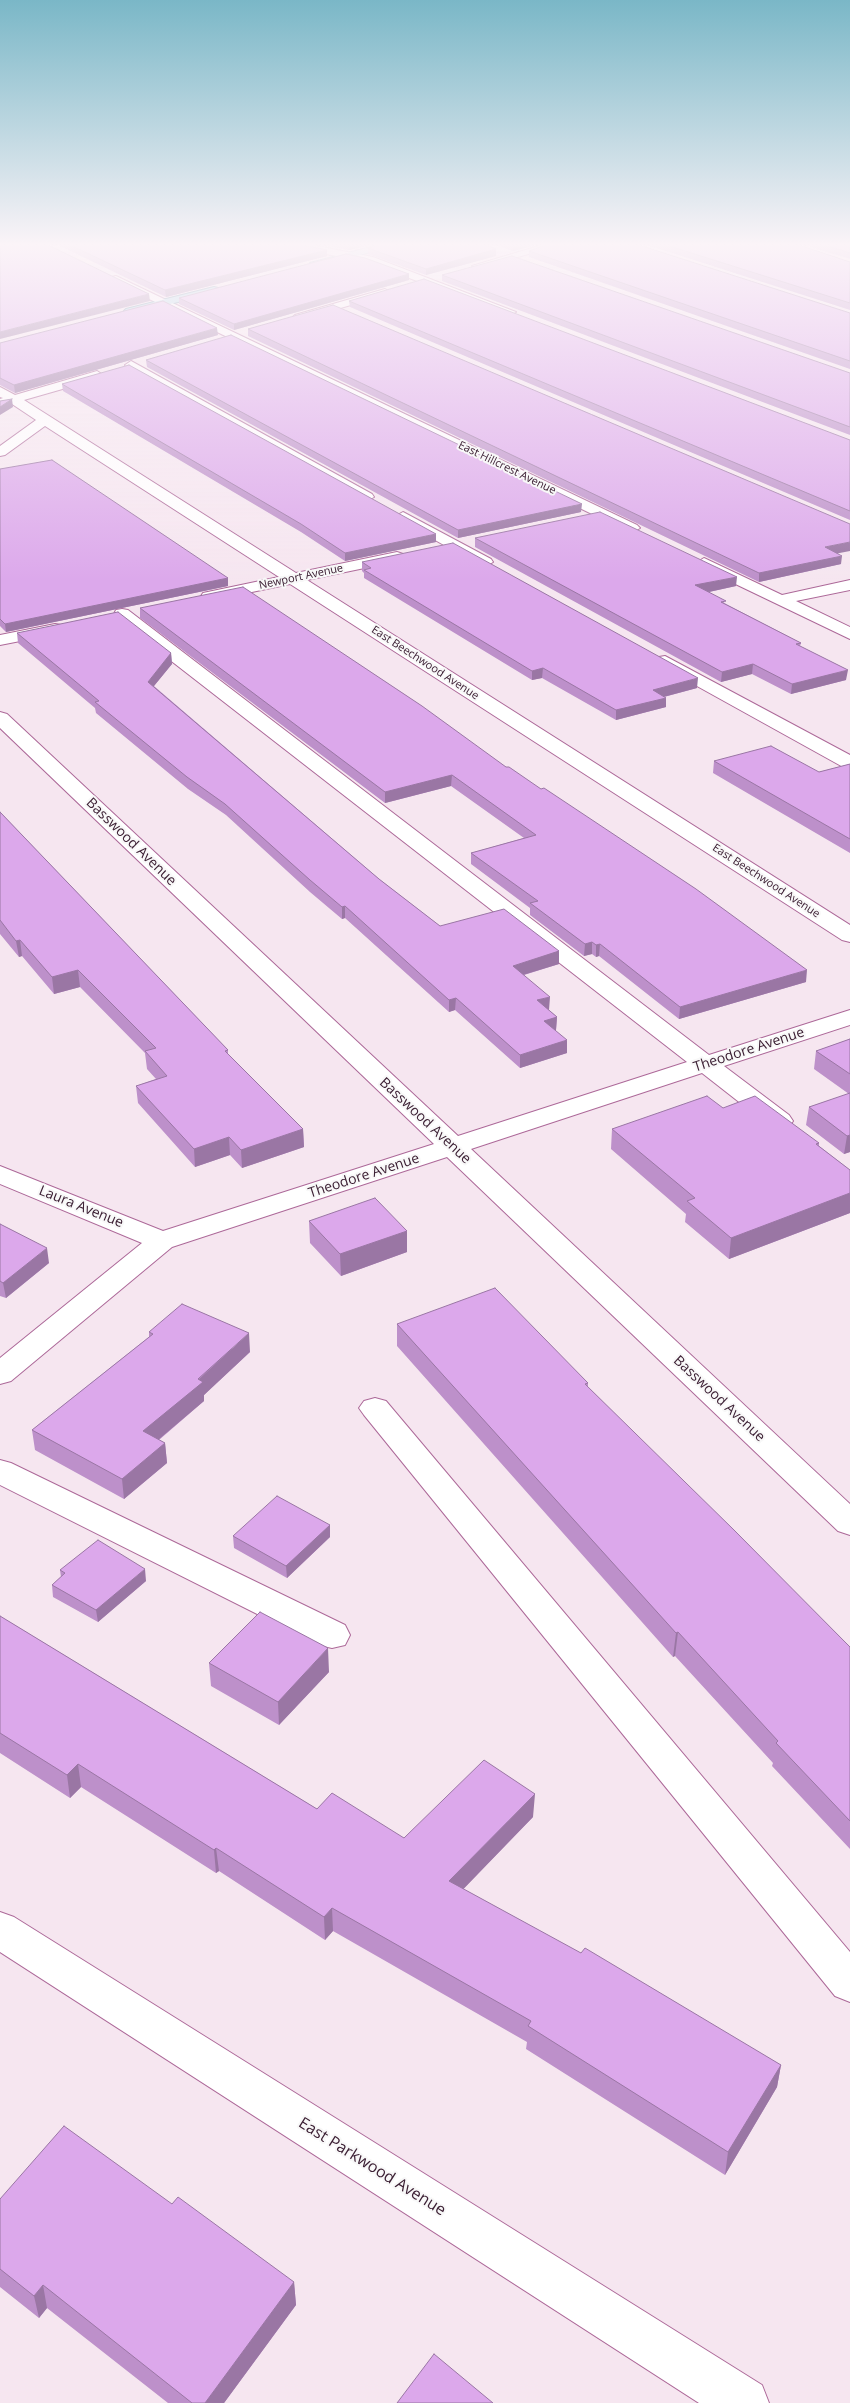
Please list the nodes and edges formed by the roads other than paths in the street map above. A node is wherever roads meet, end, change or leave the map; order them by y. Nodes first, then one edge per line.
1 (277, 357) edge
2 (150, 360) edge
3 (122, 368) junction
4 (4, 398) edge
5 (45, 420) junction
6 (0, 452) edge
7 (602, 514) junction
8 (574, 520) edge
9 (647, 536) edge
10 (482, 539) edge
11 (454, 545) junction
12 (435, 549) edge
13 (416, 553) edge
14 (691, 557) edge
15 (497, 568) edge
16 (294, 579) junction
17 (850, 585) edge
18 (198, 599) edge
19 (780, 600) junction
20 (122, 614) edge
21 (75, 624) edge
22 (850, 634) edge
23 (0, 640) edge
24 (652, 654) edge
25 (0, 718) edge
26 (850, 764) edge
27 (850, 935) edge
28 (850, 1017) edge
29 (706, 1064) junction
30 (797, 1134) edge
31 (452, 1147) junction
32 (0, 1174) edge
33 (162, 1241) junction
34 (0, 1374) edge
35 (375, 1408) dead end
36 (0, 1471) edge
37 (850, 1523) edge
38 (332, 1635) dead end
39 (0, 1930) edge
40 (850, 1983) edge
41 (744, 2403) edge

1 - 7 street, East Hillcrest Avenue
2 - 3 street
3 - 4 street
3 - 11 street
4 - 5 street, East Beechwood Avenue
5 - 6 street
5 - 16 street, East Beechwood Avenue
7 - 8 street
7 - 9 street, East Hillcrest Avenue
10 - 11 street
11 - 12 street
11 - 15 street
13 - 16 street, Newport Avenue
14 - 19 street
16 - 18 street, Newport Avenue
16 - 27 street, East Beechwood Avenue
17 - 19 street
19 - 22 street
20 - 29 street
21 - 23 street
24 - 26 street
25 - 31 street, Basswood Avenue
28 - 29 street, Theodore Avenue
29 - 30 street
29 - 31 street, Theodore Avenue
31 - 33 street, Theodore Avenue
31 - 37 street, Basswood Avenue
32 - 33 street, Laura Avenue
33 - 34 street, Theodore Avenue
35 - 40 street
36 - 38 street
39 - 41 street, East Parkwood Avenue

